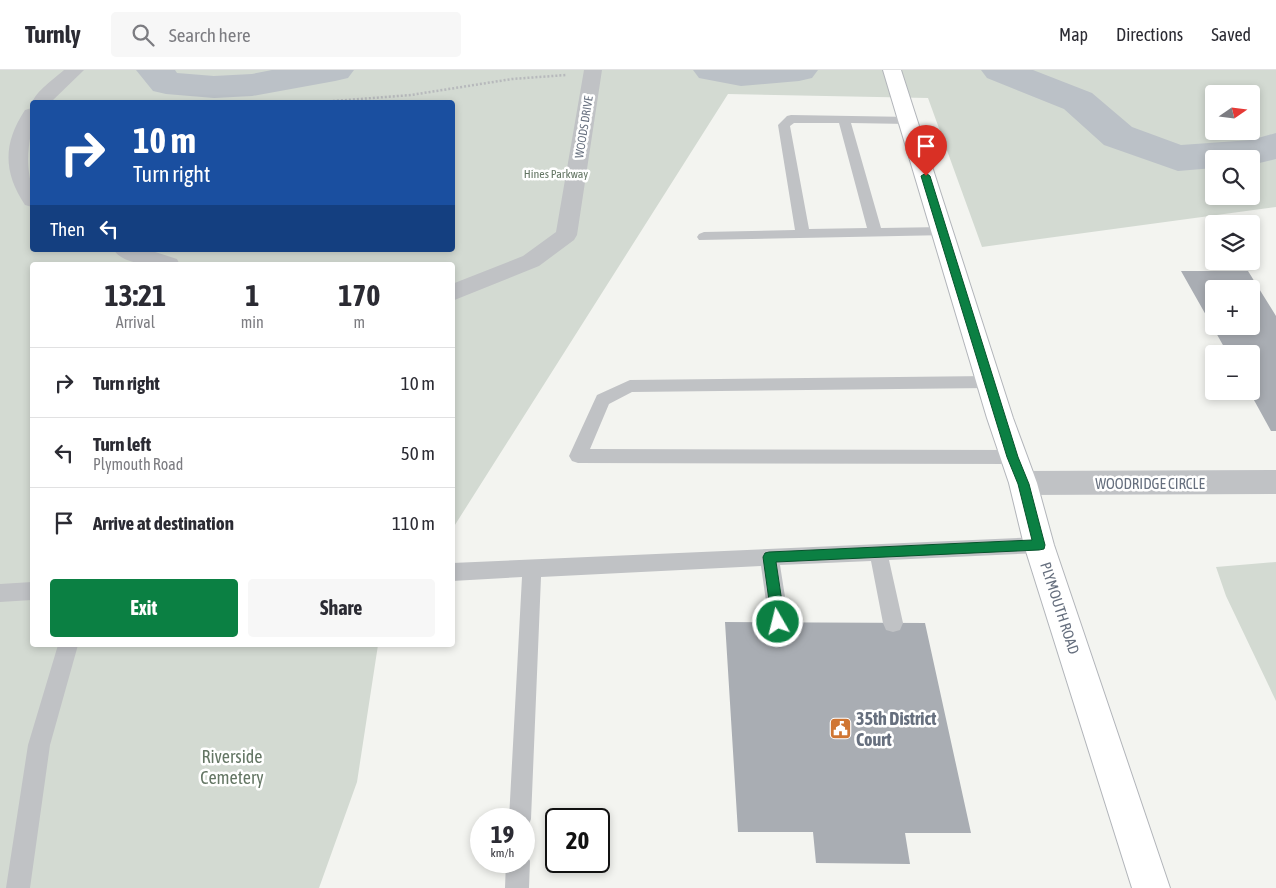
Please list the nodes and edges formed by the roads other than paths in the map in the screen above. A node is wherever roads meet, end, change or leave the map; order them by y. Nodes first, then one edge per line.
1 (76, 70) edge
2 (892, 70) edge
3 (593, 73) edge
4 (43, 100) edge
5 (906, 113) junction
6 (30, 117) edge
7 (844, 119) junction
8 (30, 196) edge
9 (943, 232) junction
10 (875, 233) junction
11 (803, 234) junction
12 (704, 237) dead end
13 (131, 252) edge
14 (160, 262) edge
15 (455, 292) edge
16 (989, 382) junction
17 (1013, 457) junction
18 (1276, 482) edge
19 (1024, 484) junction
20 (1039, 545) junction
21 (878, 552) junction
22 (769, 557) junction
23 (532, 568) junction
24 (455, 572) edge
25 (30, 591) edge
26 (0, 592) edge
27 (778, 622) dead end
28 (893, 623) dead end
29 (67, 647) edge
30 (521, 808) edge
31 (518, 873) edge
32 (18, 888) edge
33 (517, 888) edge
34 (1151, 888) edge

1 - 4 street
2 - 5 main road, PLYMOUTH ROAD
3 - 15 street, WOODS DRIVE
5 - 7 lane
5 - 9 main road, PLYMOUTH ROAD
6 - 8 street
7 - 10 lane
7 - 11 lane
9 - 10 lane
9 - 16 main road, PLYMOUTH ROAD
10 - 11 lane
11 - 12 lane
13 - 14 street
16 - 17 main road, PLYMOUTH ROAD
16 - 17 lane
17 - 19 main road, PLYMOUTH ROAD
18 - 19 street, WOODRIDGE CIRCLE
19 - 20 main road, PLYMOUTH ROAD
20 - 21 lane
20 - 34 main road, PLYMOUTH ROAD
21 - 22 lane
21 - 28 lane
22 - 23 lane
22 - 27 lane
23 - 24 lane
23 - 30 lane
25 - 26 lane
29 - 32 lane
31 - 33 lane

